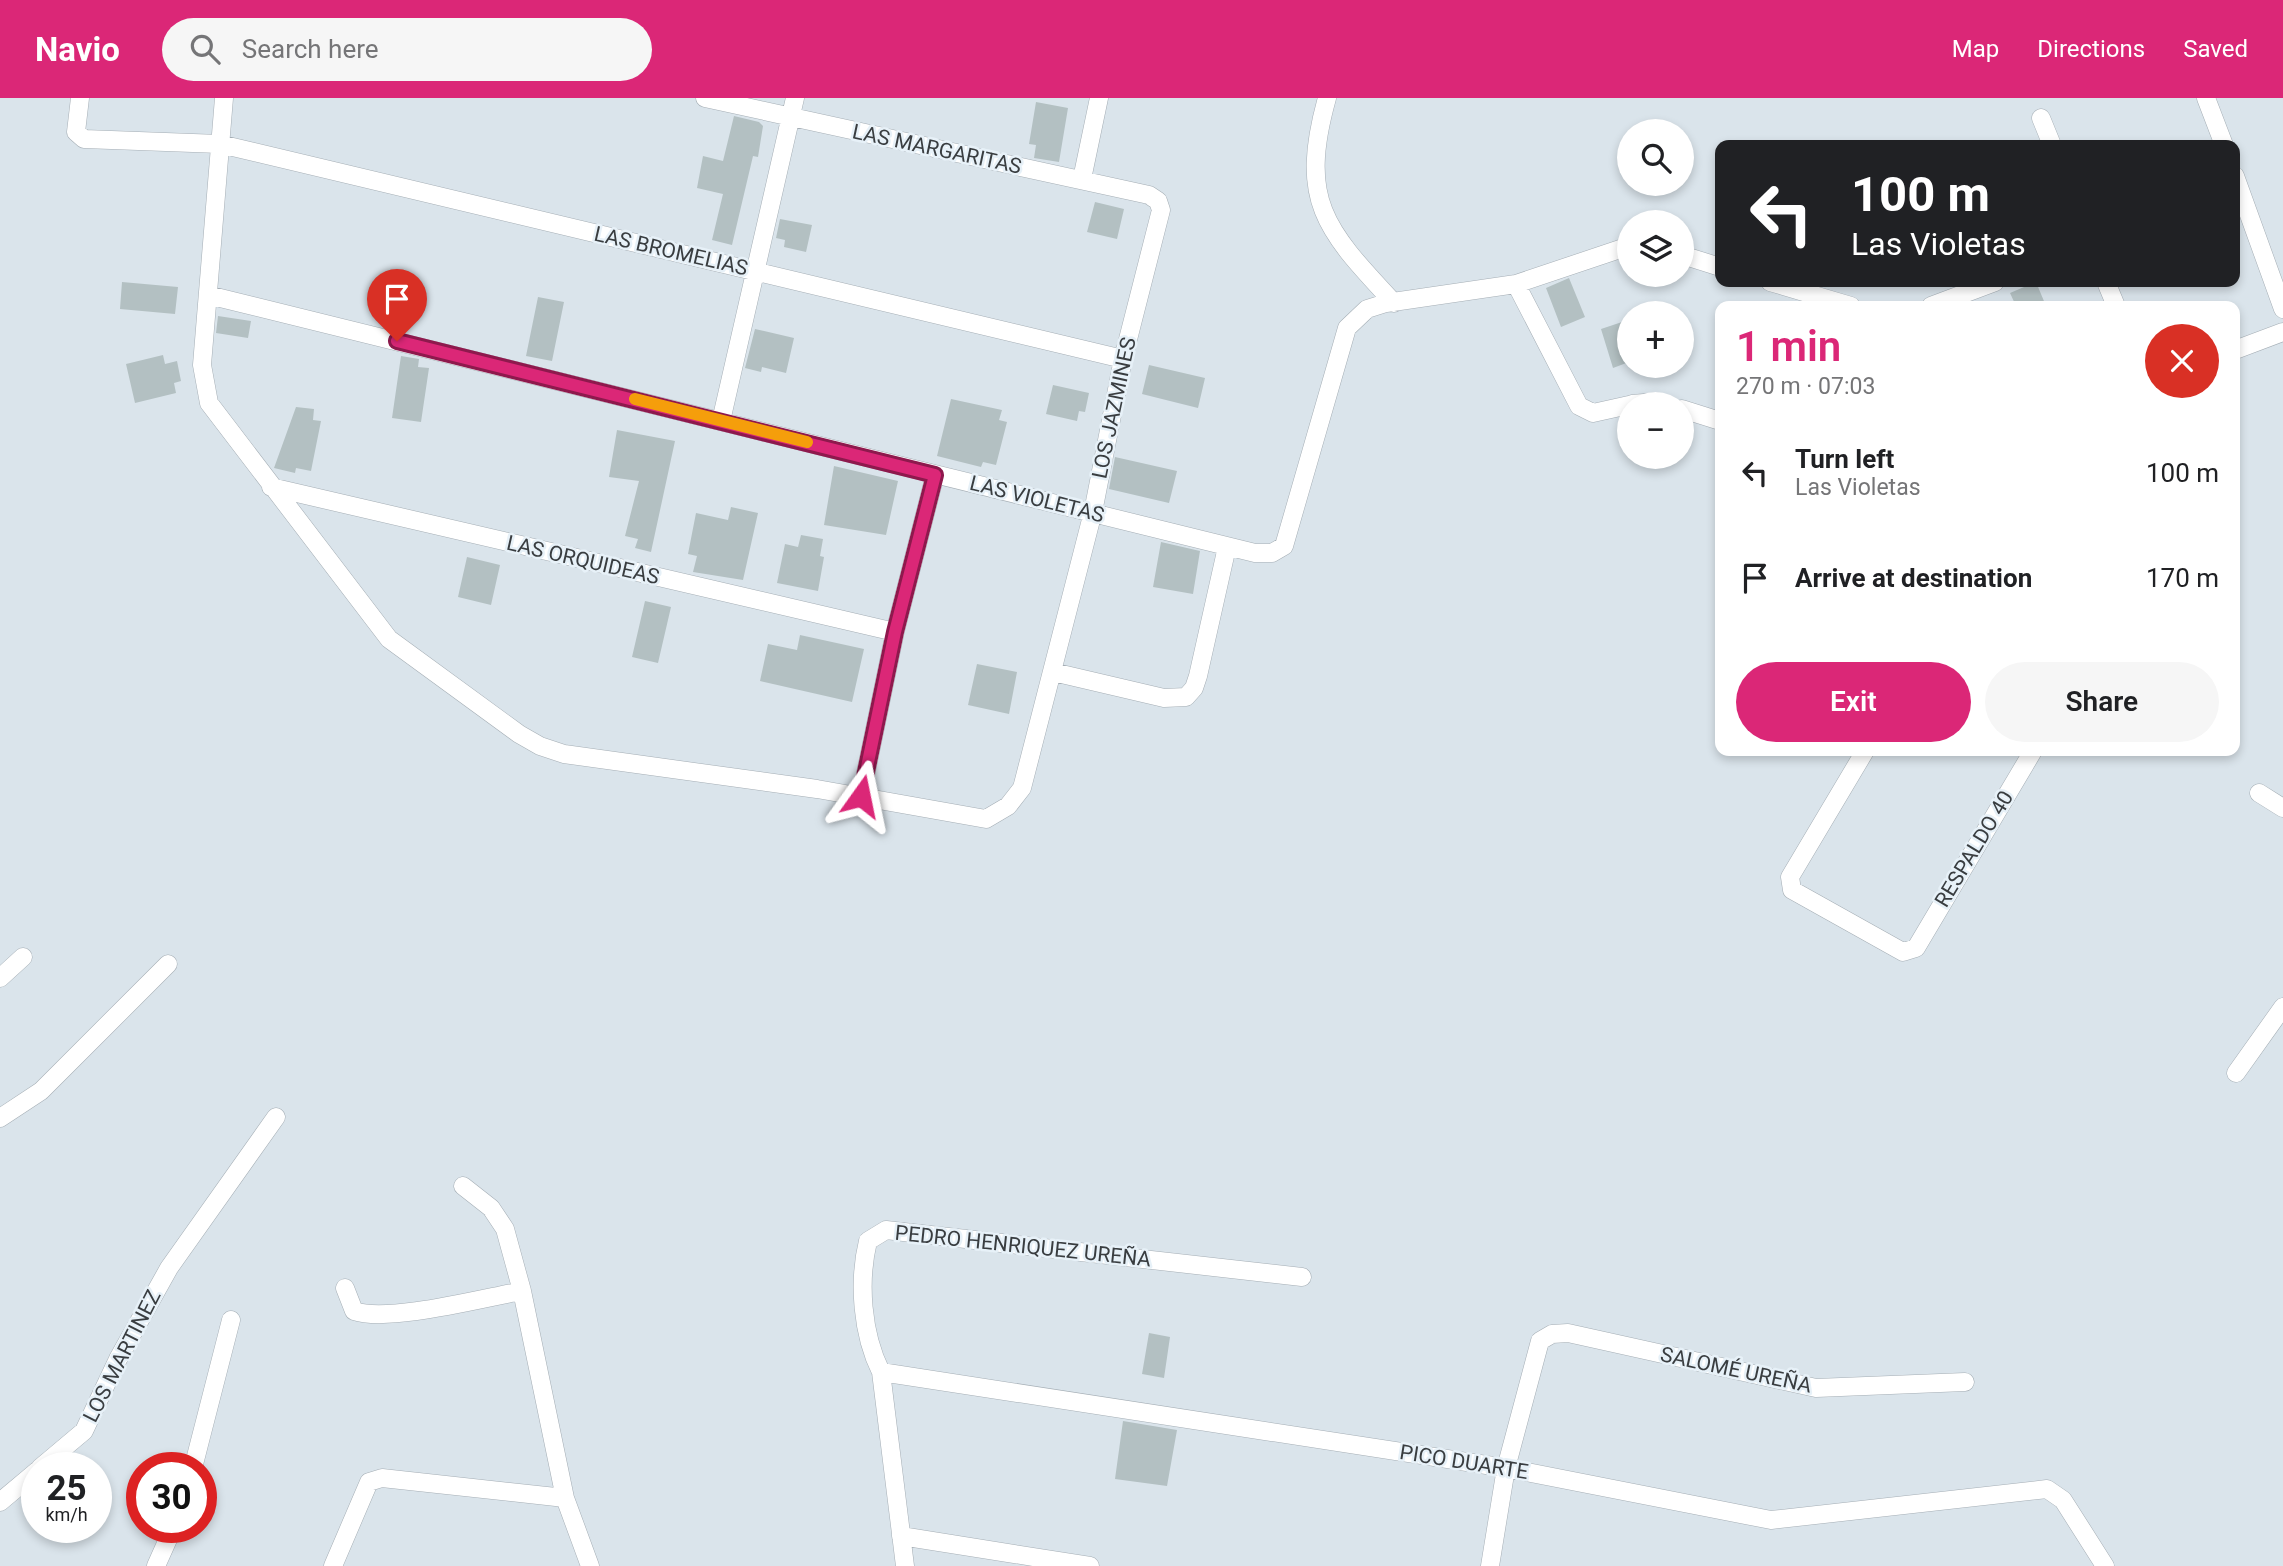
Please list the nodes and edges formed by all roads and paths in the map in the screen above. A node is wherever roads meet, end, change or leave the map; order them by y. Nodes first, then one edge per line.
1 (79, 98) edge
2 (224, 98) edge
3 (705, 98) edge
4 (795, 98) edge
5 (1099, 98) edge
6 (1327, 98) edge
7 (2206, 98) edge
8 (790, 118) junction
9 (2041, 118) dead end
10 (2050, 140) edge
11 (2222, 140) edge
12 (220, 144) junction
13 (1082, 178) junction
14 (2240, 190) edge
15 (1161, 210) joint
16 (1617, 250) edge
17 (1694, 259) edge
18 (1715, 265) edge
19 (755, 271) junction
20 (1516, 284) junction
21 (1787, 287) edge
22 (1982, 287) edge
23 (208, 295) junction
24 (1834, 301) edge
25 (1944, 301) edge
26 (1394, 303) junction
27 (2283, 309) edge
28 (2283, 332) edge
29 (2240, 348) edge
30 (1123, 359) junction
31 (1617, 408) edge
32 (1694, 413) edge
33 (1715, 419) edge
34 (721, 421) junction
35 (935, 475) junction
36 (271, 487) junction
37 (1093, 512) junction
38 (1227, 547) junction
39 (895, 632) junction
40 (1053, 672) junction
41 (1862, 756) edge
42 (2030, 756) edge
43 (2259, 793) dead end
44 (861, 796) junction
45 (2283, 808) edge
46 (23, 957) dead end
47 (168, 964) dead end
48 (0, 978) edge
49 (2283, 1007) edge
50 (2236, 1073) dead end
51 (276, 1117) dead end
52 (0, 1118) edge
53 (463, 1186) dead end
54 (1302, 1277) dead end
55 (345, 1288) dead end
56 (522, 1291) junction
57 (231, 1320) dead end
58 (881, 1372) junction
59 (1965, 1382) dead end
60 (59, 1452) edge
61 (196, 1452) edge
62 (1506, 1468) junction
63 (21, 1484) edge
64 (565, 1498) junction
65 (0, 1502) edge
66 (901, 1536) junction
67 (166, 1543) edge
68 (156, 1566) edge
69 (333, 1566) edge
70 (590, 1566) edge
71 (905, 1566) edge
72 (1090, 1566) edge
73 (1490, 1566) edge
74 (2105, 1566) edge

1 - 12 street, LAS BROMELIAS
2 - 12 street
3 - 8 street, LAS MARGARITAS
4 - 8 street
5 - 13 street
6 - 26 street
7 - 11 street
8 - 13 street, LAS MARGARITAS
8 - 19 street
9 - 10 street
12 - 19 street, LAS BROMELIAS
12 - 23 street
13 - 15 street, LAS MARGARITAS
14 - 27 street
15 - 30 street, LOS JAZMINES
16 - 20 street, LAS VIOLETAS
17 - 18 street
19 - 30 street, LAS BROMELIAS
19 - 34 street
20 - 26 street, LAS VIOLETAS
20 - 31 street
21 - 24 street
22 - 25 street
23 - 34 street, LAS VIOLETAS
23 - 36 street
26 - 38 street, LAS VIOLETAS
28 - 29 street
30 - 37 street, LOS JAZMINES
32 - 33 street
34 - 35 street, LAS VIOLETAS
35 - 37 street, LAS VIOLETAS
35 - 39 street
36 - 39 street, LAS ORQUIDEAS
36 - 44 street
37 - 38 street, LAS VIOLETAS
37 - 40 street, LOS JAZMINES
38 - 40 street
39 - 44 street
40 - 44 street, LOS JAZMINES
41 - 42 street, RESPALDO 40
43 - 45 street
46 - 48 street
47 - 52 street
49 - 50 street
51 - 60 street, LOS MARTINEZ
53 - 56 street
54 - 58 street, PEDRO HENRIQUEZ UREÑA
55 - 56 street
56 - 64 street
57 - 61 street
58 - 62 street, PICO DUARTE
58 - 66 street, PEDRO HENRIQUEZ UREÑA
59 - 62 street, SALOMÉ UREÑA
62 - 73 street
62 - 74 street, PICO DUARTE
63 - 65 street, LOS MARTINEZ
64 - 69 street
64 - 70 street
66 - 71 street, PEDRO HENRIQUEZ UREÑA
66 - 72 street
67 - 68 street

